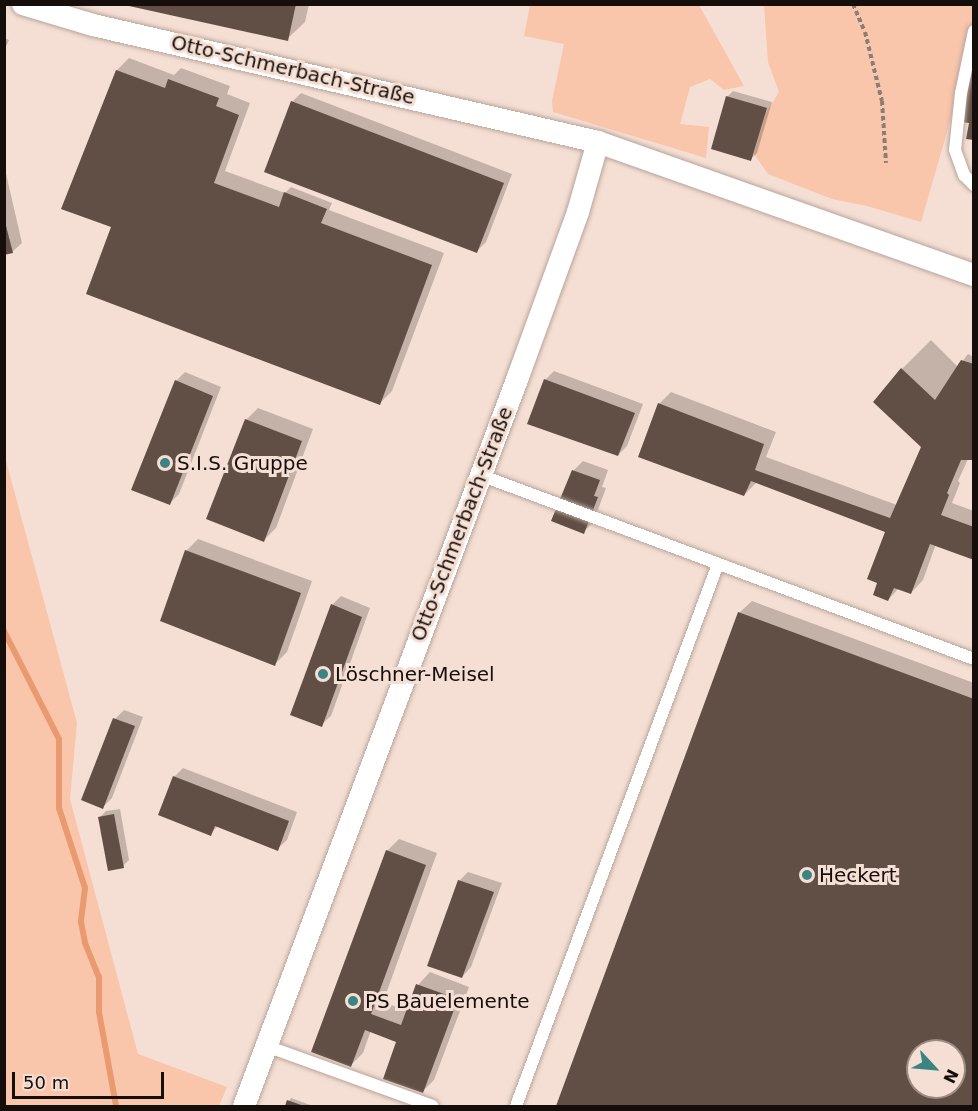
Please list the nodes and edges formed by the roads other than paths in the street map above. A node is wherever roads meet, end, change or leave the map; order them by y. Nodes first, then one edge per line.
1 (23, 4) edge
2 (974, 31) edge
3 (598, 142) junction
4 (974, 185) edge
5 (974, 275) edge
6 (480, 475) junction
7 (718, 564) junction
8 (974, 658) edge
9 (266, 1046) junction
10 (244, 1107) edge
11 (433, 1107) edge
12 (516, 1107) edge

1 - 3 street, Otto-Schmerbach-Straße
2 - 4 lane
3 - 5 street, Otto-Schmerbach-Straße
3 - 6 street, Otto-Schmerbach-Straße
6 - 7 lane
6 - 9 street, Otto-Schmerbach-Straße
7 - 8 lane
7 - 12 lane
9 - 10 street, Otto-Schmerbach-Straße
9 - 11 lane

